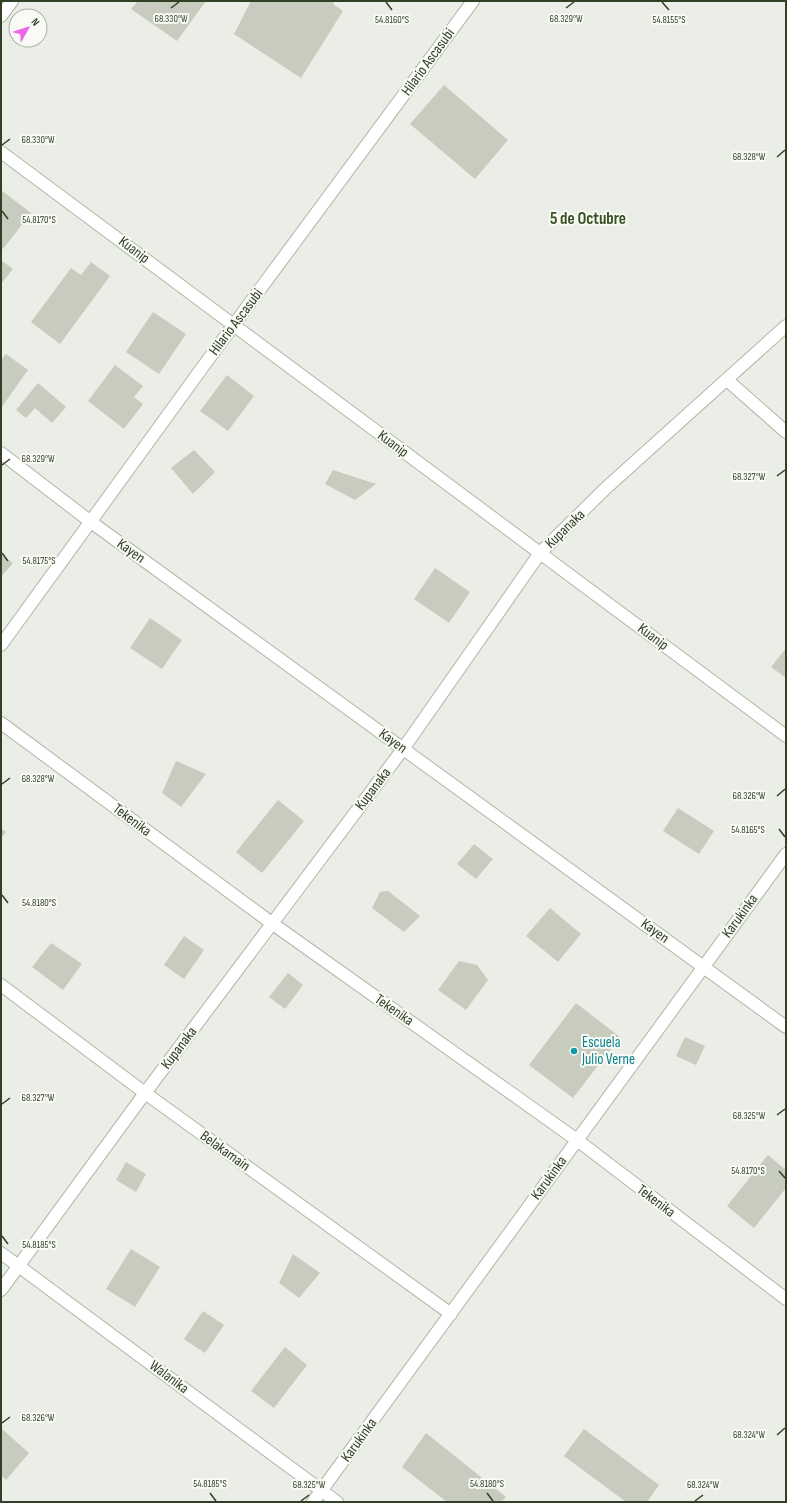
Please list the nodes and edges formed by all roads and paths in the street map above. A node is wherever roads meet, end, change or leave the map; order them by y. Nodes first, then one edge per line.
1 (12, 1) edge
2 (473, 1) edge
3 (1, 16) edge
4 (1, 152) edge
5 (234, 325) junction
6 (786, 326) edge
7 (727, 380) junction
8 (786, 432) edge
9 (1, 453) edge
10 (91, 522) junction
11 (540, 553) junction
12 (1, 645) edge
13 (1, 723) edge
14 (786, 736) edge
15 (403, 749) junction
16 (786, 854) edge
17 (272, 924) junction
18 (704, 966) junction
19 (1, 985) edge
20 (786, 1027) edge
21 (145, 1093) junction
22 (576, 1140) junction
23 (1, 1253) edge
24 (19, 1266) junction
25 (1, 1290) edge
26 (786, 1299) edge
27 (451, 1314) junction
28 (322, 1491) junction
29 (313, 1502) edge
30 (337, 1502) edge

1 - 3 street
2 - 5 street, Hilario Ascasubi
4 - 5 street, Kuanip
5 - 10 street, Hilario Ascasubi
5 - 11 street, Kuanip
6 - 7 street, Kupanaka
7 - 8 street
7 - 11 street, Kupanaka
9 - 10 street, Kayen
10 - 12 street, Hilario Ascasubi
10 - 15 street, Kayen
11 - 14 street, Kuanip
11 - 15 street, Kupanaka
13 - 17 street, Tekenika
15 - 17 street, Kupanaka
15 - 18 street, Kayen
16 - 18 street, Karukinka
17 - 21 street, Kupanaka
17 - 22 street, Tekenika
18 - 20 street, Kayen
18 - 22 street, Karukinka
19 - 21 street, Belakamain
21 - 24 street, Kupanaka
21 - 27 street, Belakamain
22 - 26 street, Tekenika
22 - 27 street, Karukinka
23 - 24 street, Walanika
24 - 25 street, Kupanaka
24 - 28 street, Walanika
27 - 28 street, Karukinka
28 - 29 street, Karukinka
28 - 30 street, Walanika

